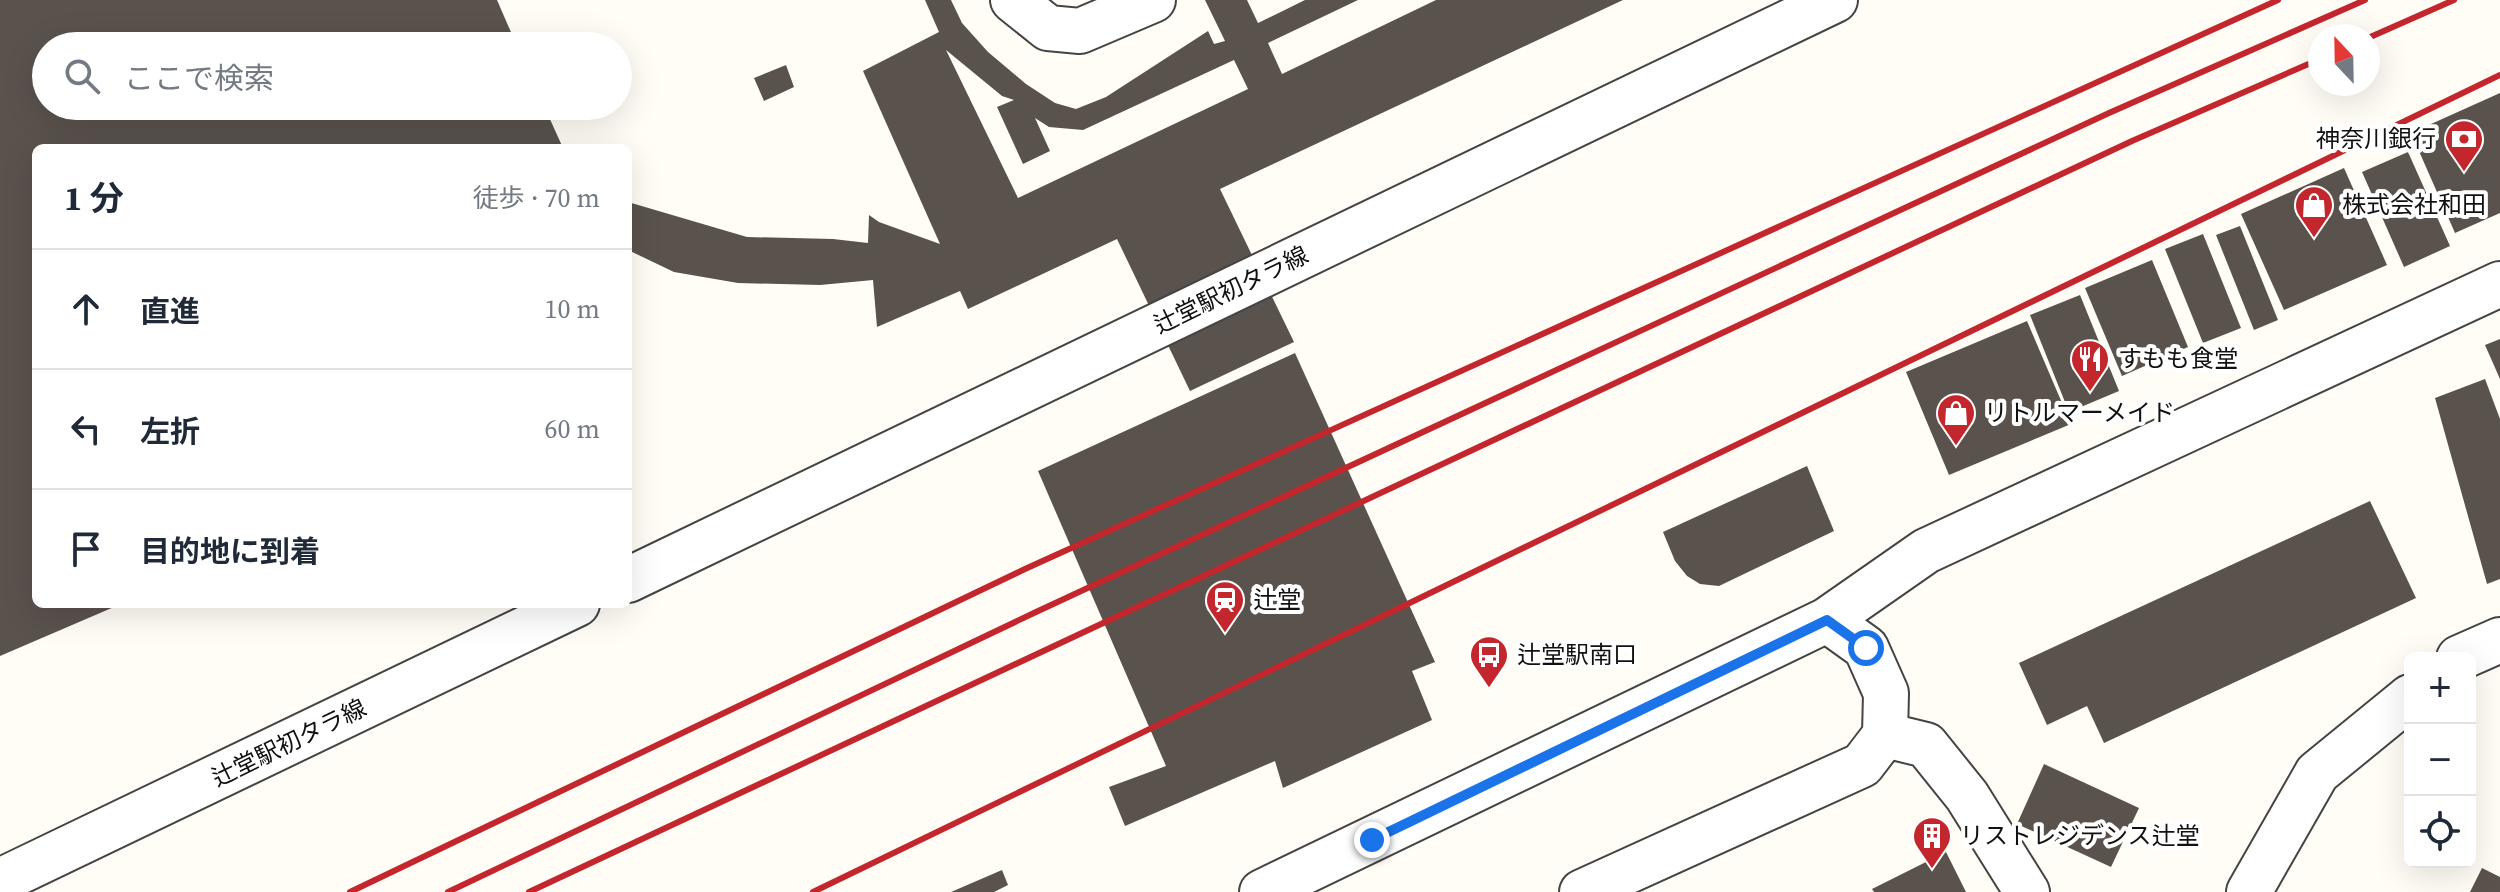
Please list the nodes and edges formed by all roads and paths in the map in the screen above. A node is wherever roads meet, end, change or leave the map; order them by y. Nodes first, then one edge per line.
1 (1013, 0) edge
2 (1153, 0) edge
3 (1835, 0) edge
4 (2500, 284) edge
5 (632, 578) edge
6 (569, 608) edge
7 (1827, 620) junction
8 (2500, 640) edge
9 (2473, 652) edge
10 (2404, 702) edge
11 (1885, 735) junction
12 (0, 881) edge
13 (1270, 890) edge
14 (1582, 892) edge
15 (2027, 892) edge
16 (2249, 892) edge

1 - 2 street
3 - 5 street, 辻堂駅初タラ線
4 - 7 street
6 - 12 street, 辻堂駅初タラ線
7 - 11 street
7 - 13 street
8 - 9 street
10 - 16 street
11 - 14 street
11 - 15 street

